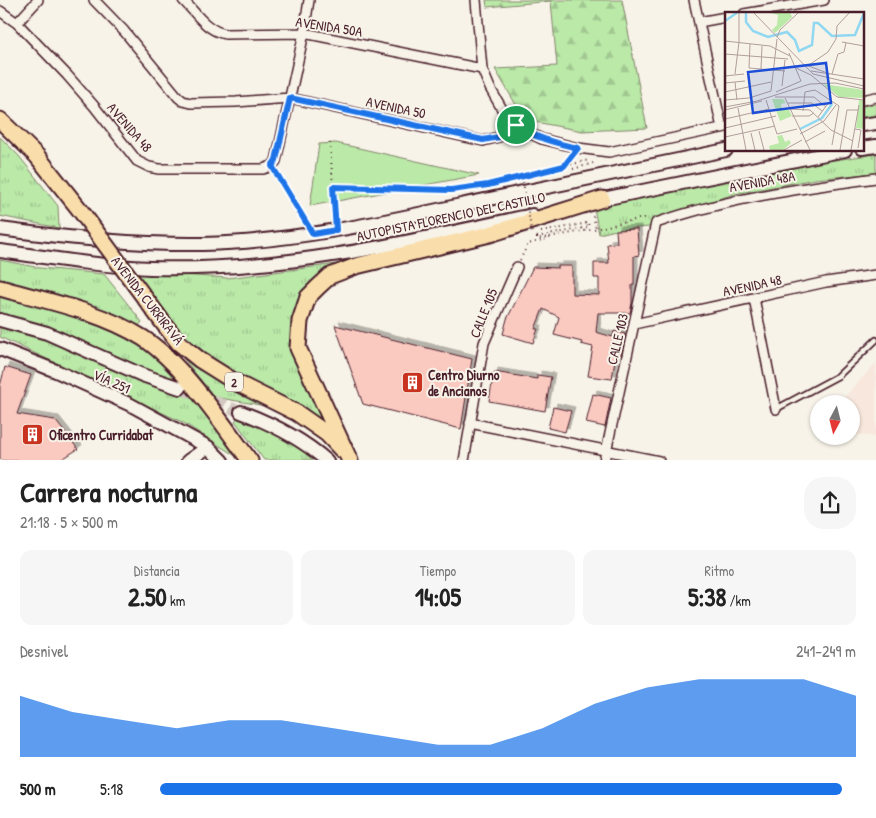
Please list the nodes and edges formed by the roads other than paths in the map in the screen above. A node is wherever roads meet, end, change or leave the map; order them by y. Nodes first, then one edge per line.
1 (38, 0) edge
2 (94, 0) edge
3 (184, 0) edge
4 (309, 0) edge
5 (476, 0) edge
6 (694, 0) edge
7 (824, 0) edge
8 (0, 11) edge
9 (755, 12) edge
10 (725, 17) edge
11 (699, 22) junction
12 (17, 23) junction
13 (304, 33) junction
14 (482, 69) junction
15 (290, 98) junction
16 (0, 120) edge
17 (516, 125) junction
18 (724, 128) edge
19 (725, 150) edge
20 (840, 151) edge
21 (876, 178) edge
22 (602, 199) junction
23 (656, 223) joint
24 (0, 229) edge
25 (0, 251) edge
26 (517, 266) road end
27 (876, 275) edge
28 (0, 288) edge
29 (754, 298) junction
30 (0, 320) edge
31 (634, 324) junction
32 (0, 325) edge
33 (25, 327) junction
34 (876, 340) edge
35 (0, 349) edge
36 (180, 388) tunnel mouth
37 (776, 409) joint
38 (241, 412) tunnel mouth
39 (470, 423) junction
40 (208, 446) junction
41 (606, 450) junction
42 (350, 459) edge
43 (188, 460) edge
44 (222, 460) edge
45 (250, 460) edge
46 (328, 460) edge
47 (464, 460) edge
48 (604, 460) edge
49 (659, 460) edge

1 - 12 street
2 - 15 street, AVENIDA 50
3 - 13 street, AVENIDA 50A
4 - 13 street
5 - 14 street
6 - 11 street
7 - 9 street
8 - 12 street, AVENIDA 48
10 - 11 street
11 - 18 street
12 - 15 street, AVENIDA 48
13 - 14 street, AVENIDA 50A
13 - 15 street
14 - 17 street
15 - 17 street, AVENIDA 50
16 - 42 highway, AVENIDA CURRIRAVÁ / 2, bridge
17 - 18 street
19 - 24 main road, AUTOPISTA FLORENCIO DEL CASTILLO
20 - 22 main road, AUTOPISTA FLORENCIO DEL CASTILLO
21 - 23 street, AVENIDA 48A
22 - 25 main road, AUTOPISTA FLORENCIO DEL CASTILLO
22 - 42 highway
23 - 31 street, CALLE 103
26 - 39 street, CALLE 105
27 - 29 street, AVENIDA 48
28 - 45 highway, AVENIDA CURRIRAVÁ
29 - 31 street, AVENIDA 48
29 - 37 street
30 - 33 main road, VÍA 251
31 - 41 street, CALLE 103
32 - 33 main road
33 - 36 main road, VÍA 251
34 - 37 lane
35 - 40 main road, VÍA 251
38 - 46 main road
39 - 41 street
39 - 47 street, CALLE 105
40 - 43 main road
40 - 44 main road, VÍA 251
41 - 48 street, CALLE 103
41 - 49 street

